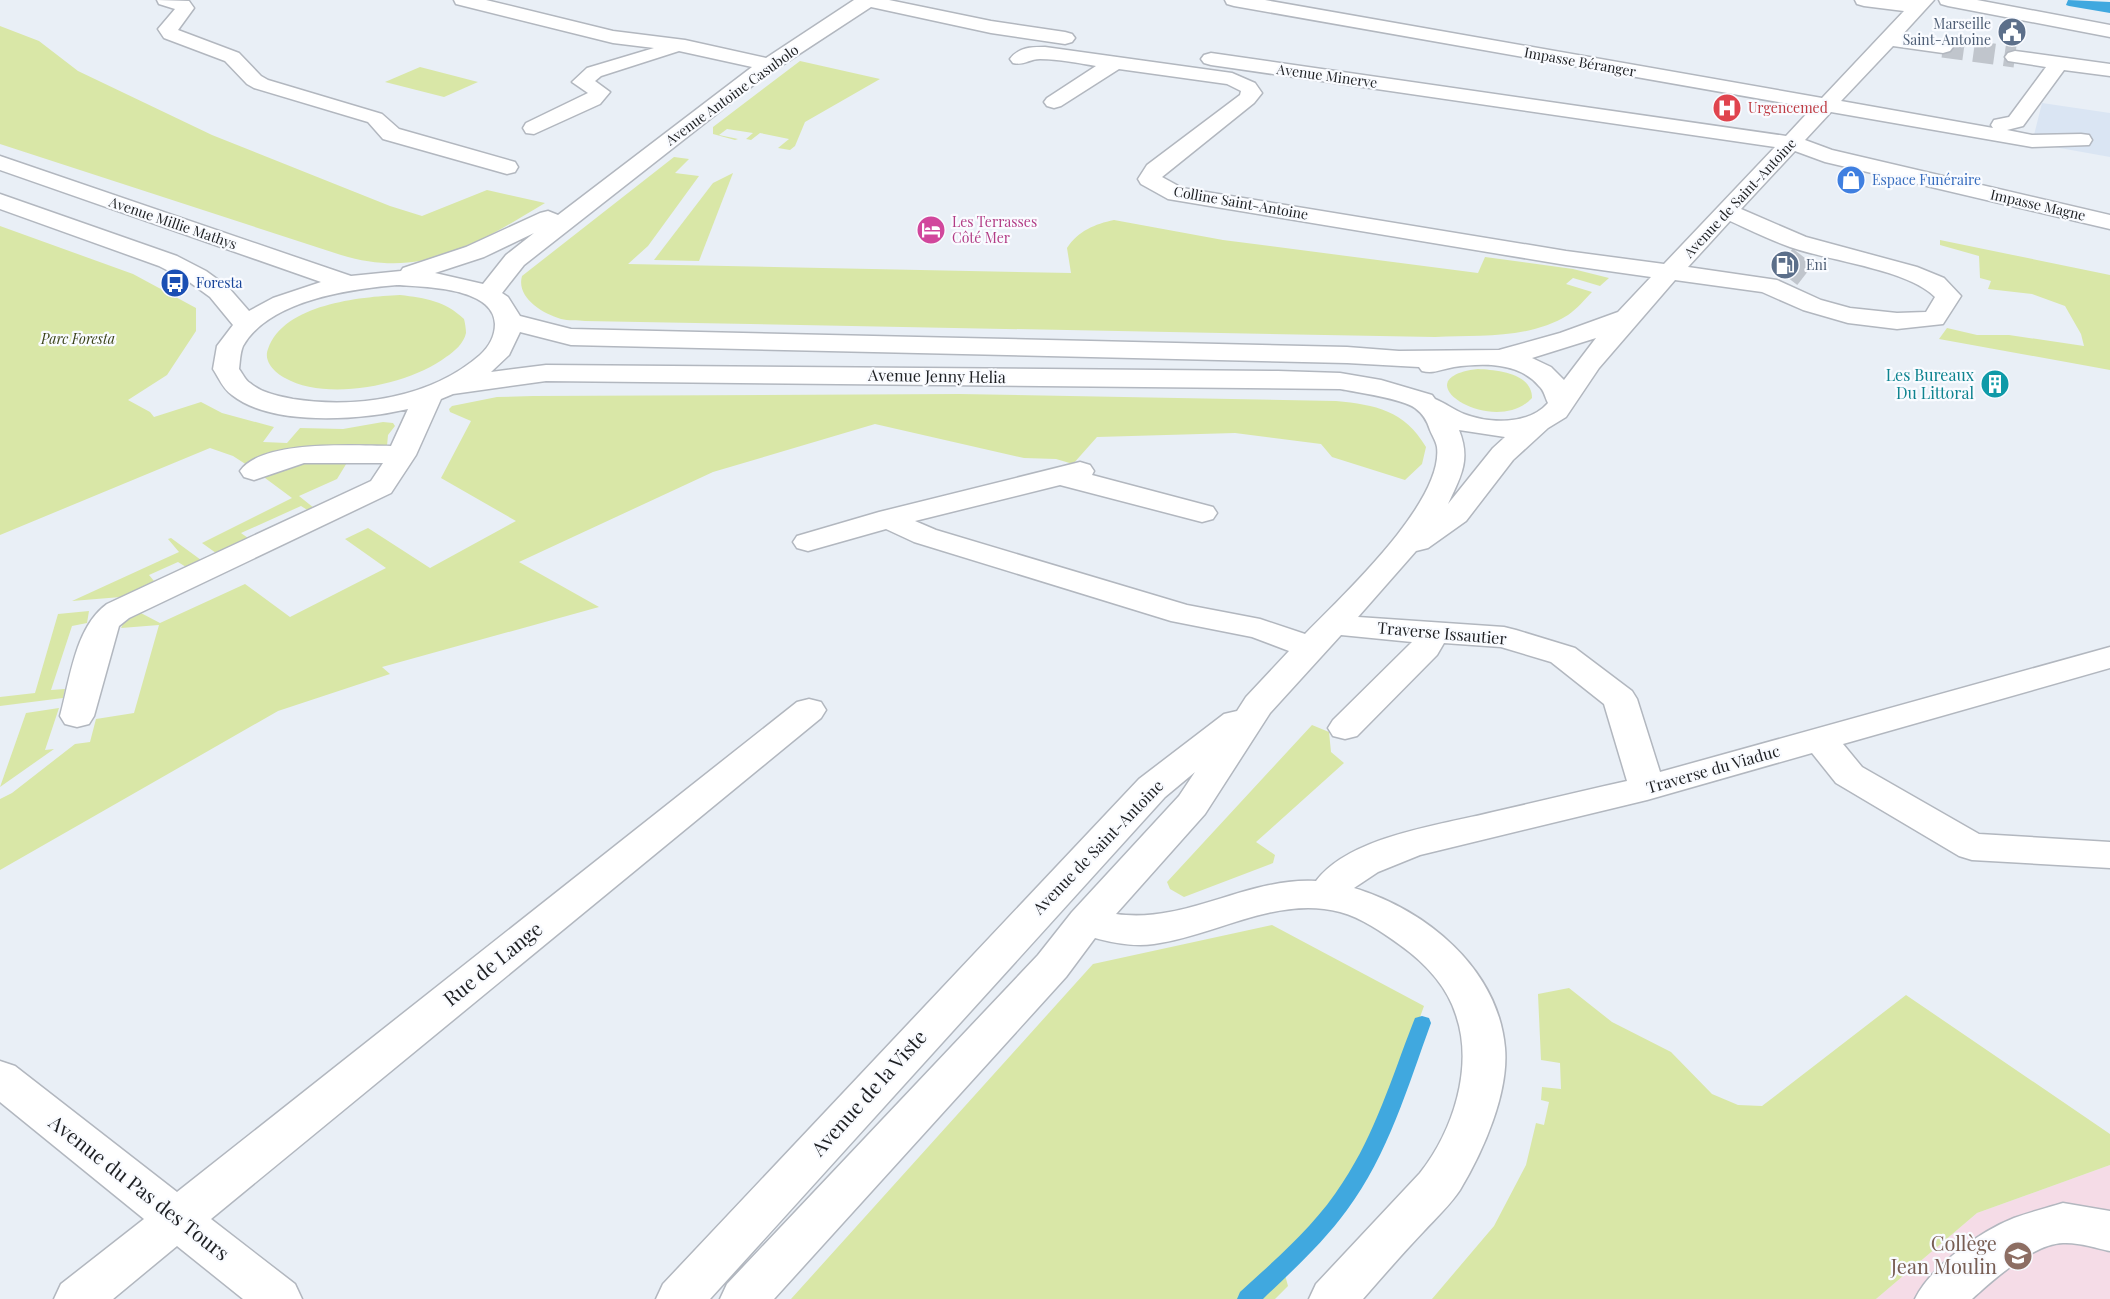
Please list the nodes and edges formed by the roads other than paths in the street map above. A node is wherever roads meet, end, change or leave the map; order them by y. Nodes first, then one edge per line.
1 (166, 0) edge
2 (463, 0) edge
3 (867, 0) edge
4 (1234, 0) edge
5 (1864, 0) edge
6 (1948, 0) edge
7 (897, 3) edge
8 (1922, 4) edge
9 (2110, 31) edge
10 (1887, 39) junction
11 (685, 46) junction
12 (1943, 47) tunnel mouth
13 (2015, 57) tunnel mouth
14 (1020, 59) dead end
15 (1115, 63) junction
16 (769, 65) junction
17 (2041, 66) junction
18 (2110, 70) edge
19 (1054, 102) dead end
20 (1824, 105) junction
21 (2002, 125) dead end
22 (534, 128) dead end
23 (2080, 140) dead end
24 (1792, 143) junction
25 (0, 163) edge
26 (507, 167) dead end
27 (598, 195) junction
28 (0, 201) edge
29 (1728, 212) junction
30 (2110, 222) edge
31 (1670, 273) junction
32 (397, 278) junction
33 (347, 283) junction
34 (488, 294) junction
35 (1628, 316) junction
36 (510, 321) junction
37 (247, 325) junction
38 (1450, 358) junction
39 (1501, 358) junction
40 (440, 389) junction
41 (1561, 401) junction
42 (1430, 407) junction
43 (1538, 423) junction
44 (402, 455) junction
45 (254, 471) dead end
46 (1202, 513) dead end
47 (890, 518) junction
48 (808, 542) dead end
49 (1398, 555) junction
50 (1427, 632) junction
51 (1322, 636) junction
52 (2110, 657) edge
53 (1258, 705) junction
54 (809, 710) dead end
55 (77, 716) dead end
56 (1345, 728) dead end
57 (1819, 738) junction
58 (1647, 788) junction
59 (1096, 848) junction
60 (2108, 857) edge
61 (1326, 895) junction
62 (1086, 922) junction
63 (975, 977) junction
64 (0, 1078) edge
65 (177, 1218) junction
66 (2110, 1231) edge
67 (78, 1299) edge
68 (278, 1299) edge
69 (680, 1299) edge
70 (744, 1299) edge
71 (1333, 1299) edge
72 (1939, 1299) edge

1 - 26 street
2 - 11 street
3 - 7 street, Avenue Minerve
3 - 16 street, Avenue Antoine Casubolo
4 - 20 street, Impasse Béranger
5 - 8 street
6 - 9 street
7 - 24 street, Avenue Minerve
8 - 10 street, Avenue de Saint-Antoine
10 - 12 street
10 - 20 street, Avenue de Saint-Antoine
11 - 16 street
11 - 22 street
13 - 17 street
14 - 15 street, Colline Saint-Antoine
15 - 19 street
15 - 31 street, Colline Saint-Antoine
16 - 27 street, Avenue Antoine Casubolo
17 - 18 street
17 - 21 street
20 - 23 street, Impasse Béranger
20 - 24 street, Avenue de Saint-Antoine
24 - 29 street, Avenue de Saint-Antoine
24 - 30 street, Impasse Magne
25 - 33 street, Avenue Millie Mathys
27 - 32 street, Avenue Antoine Casubolo
27 - 34 street, Avenue Antoine Casubolo
28 - 37 street
29 - 31 street, Avenue de Saint-Antoine
29 - 31 street
31 - 35 street, Avenue de Saint-Antoine
32 - 33 street
32 - 34 street
33 - 37 street
34 - 36 street
35 - 39 street, Avenue de Saint-Antoine
35 - 41 street, Avenue de Saint-Antoine
36 - 38 street, Avenue Jenny Helia
36 - 40 street
37 - 40 street
38 - 39 street, Avenue Jenny Helia
38 - 42 street, Avenue de Saint-Antoine
39 - 41 street
40 - 42 street, Avenue Jenny Helia
40 - 44 street
41 - 43 street, Avenue de Saint-Antoine
42 - 43 street, Avenue Jenny Helia
42 - 49 street, Avenue de Saint-Antoine
43 - 49 street, Avenue de Saint-Antoine
44 - 45 street
44 - 55 street
46 - 47 street
47 - 48 street
47 - 51 street, Traverse Issautier
49 - 51 street, Avenue de Saint-Antoine
50 - 51 street, Traverse Issautier
50 - 56 street
50 - 58 street, Traverse Issautier
51 - 53 street, Avenue de Saint-Antoine
52 - 57 street, Traverse du Viaduc
53 - 59 street, Avenue de Saint-Antoine
53 - 62 street, Avenue de Saint-Antoine
54 - 65 street, Rue de Lange
57 - 58 street, Traverse du Viaduc
57 - 60 street
58 - 61 street, Traverse du Viaduc
59 - 62 street
59 - 63 street, Avenue de Saint-Antoine
61 - 62 street
61 - 71 street
62 - 63 street, Avenue de la Viste
62 - 70 street, Avenue de Saint-Antoine
63 - 69 street, Avenue de la Viste
64 - 65 street, Avenue du Pas des Tours
65 - 67 street, Rue de Lange
65 - 68 street, Avenue du Pas des Tours
66 - 72 street

